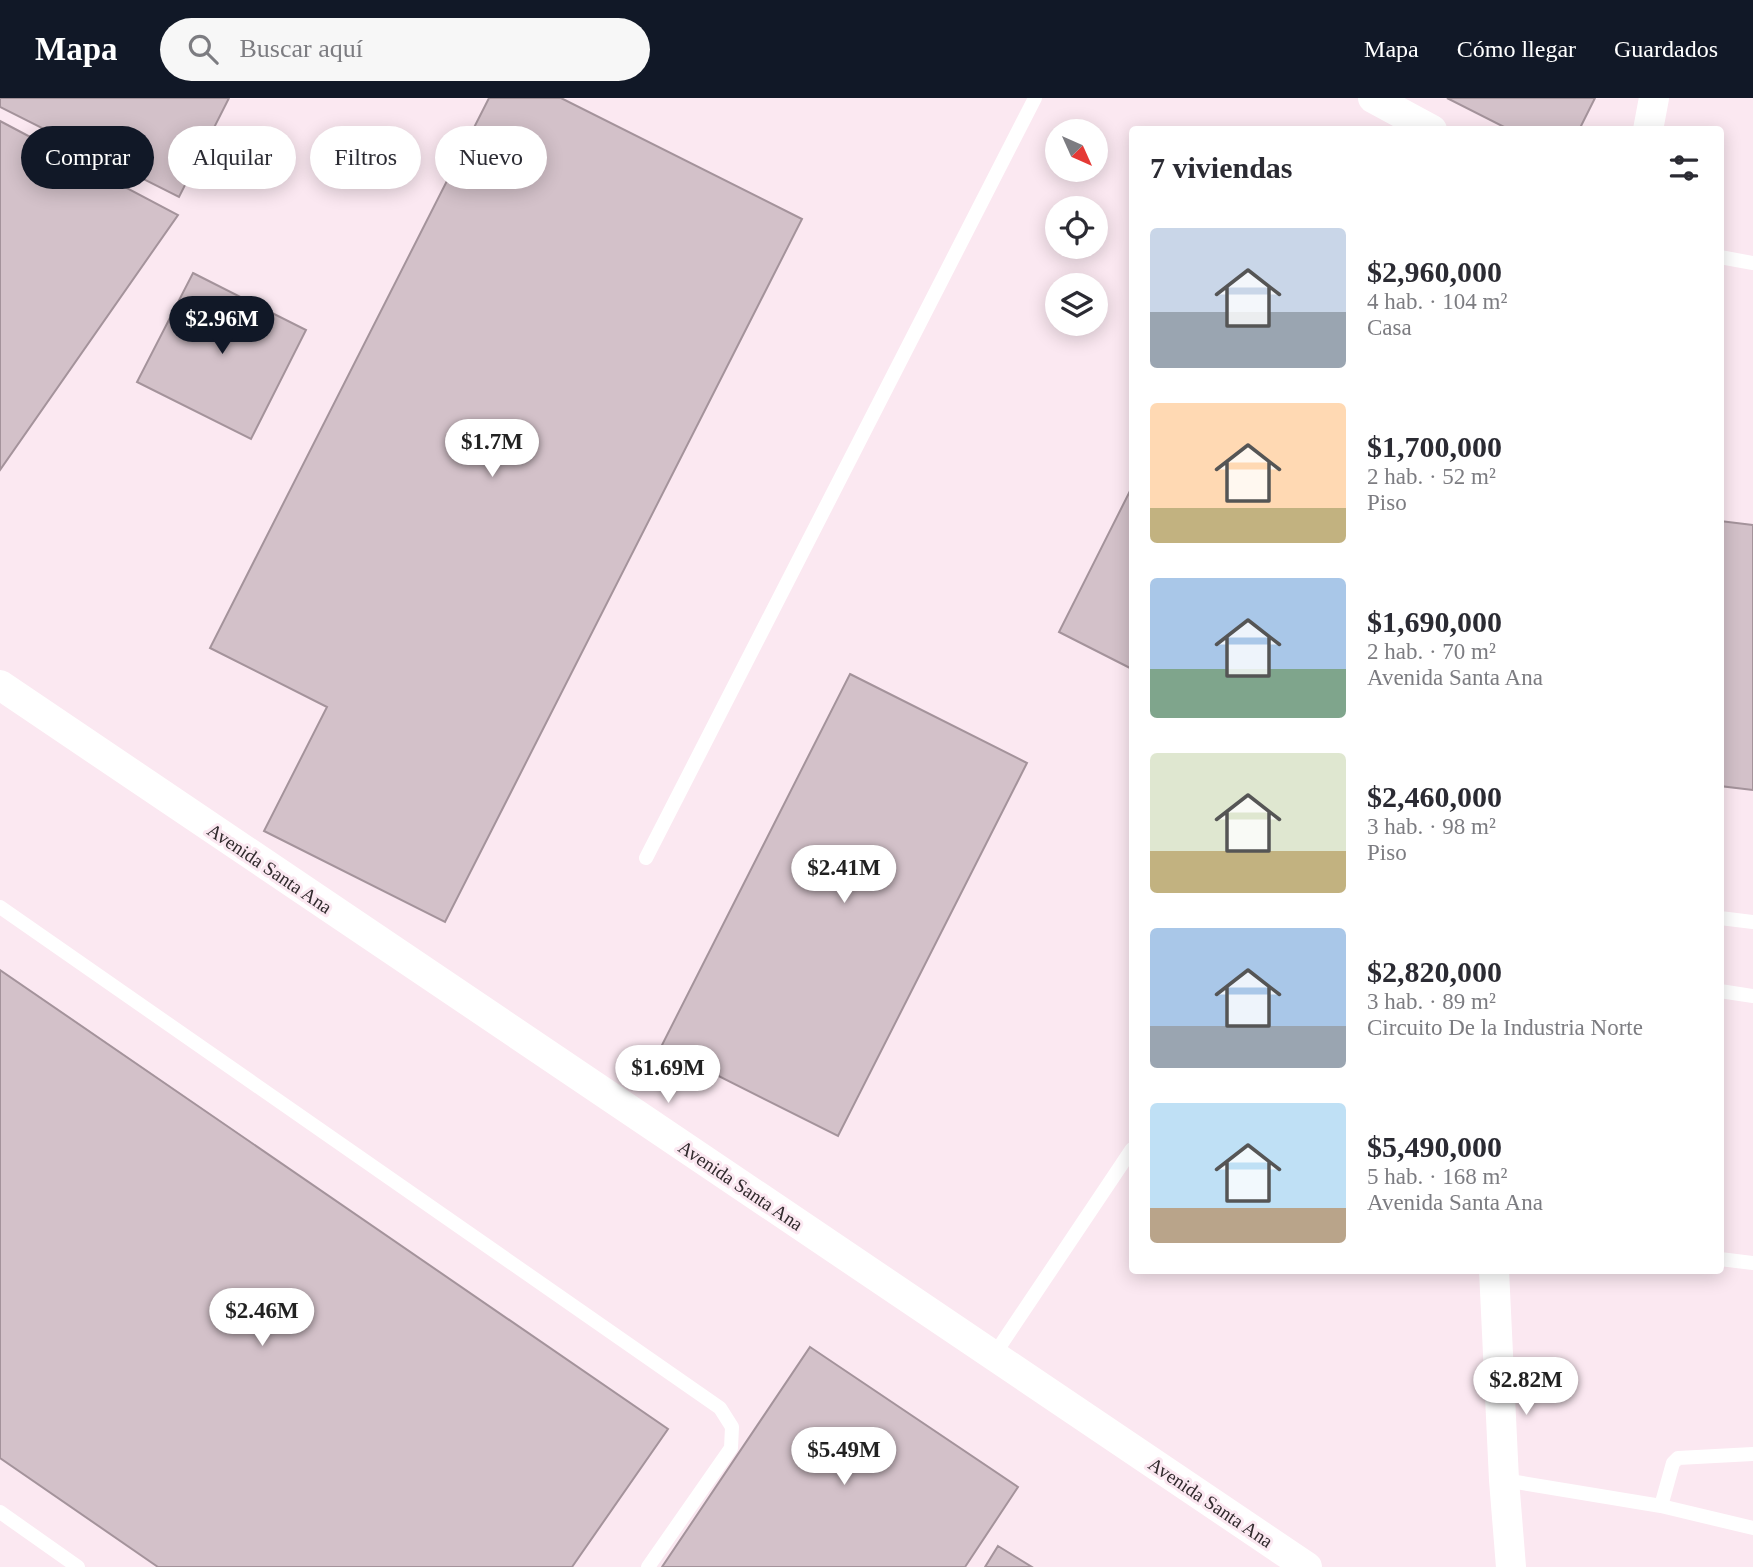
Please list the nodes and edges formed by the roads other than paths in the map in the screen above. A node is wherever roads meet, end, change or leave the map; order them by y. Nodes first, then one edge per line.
1 (1035, 98) edge
2 (1373, 98) edge
3 (1654, 98) edge
4 (1425, 126) edge
5 (1649, 126) edge
6 (1724, 258) edge
7 (1753, 263) edge
8 (0, 685) edge
9 (646, 858) dead end
10 (0, 906) edge
11 (1724, 918) edge
12 (1753, 922) edge
13 (1724, 992) edge
14 (1753, 996) edge
15 (1129, 1153) edge
16 (1724, 1259) edge
17 (1753, 1263) edge
18 (1494, 1274) edge
19 (994, 1355) junction
20 (1753, 1454) edge
21 (1504, 1480) junction
22 (1661, 1506) junction
23 (0, 1512) edge
24 (1753, 1528) edge
25 (78, 1567) edge
26 (648, 1567) edge
27 (1307, 1567) edge
28 (1511, 1567) edge

1 - 9 lane
2 - 4 street
3 - 5 street
6 - 7 lane
8 - 19 street, Avenida Santa Ana
10 - 26 lane
11 - 12 lane
13 - 14 lane
15 - 19 lane
16 - 17 lane
18 - 21 street
19 - 27 street, Avenida Santa Ana
20 - 22 lane
21 - 22 lane
21 - 28 street
22 - 24 lane
23 - 25 lane

